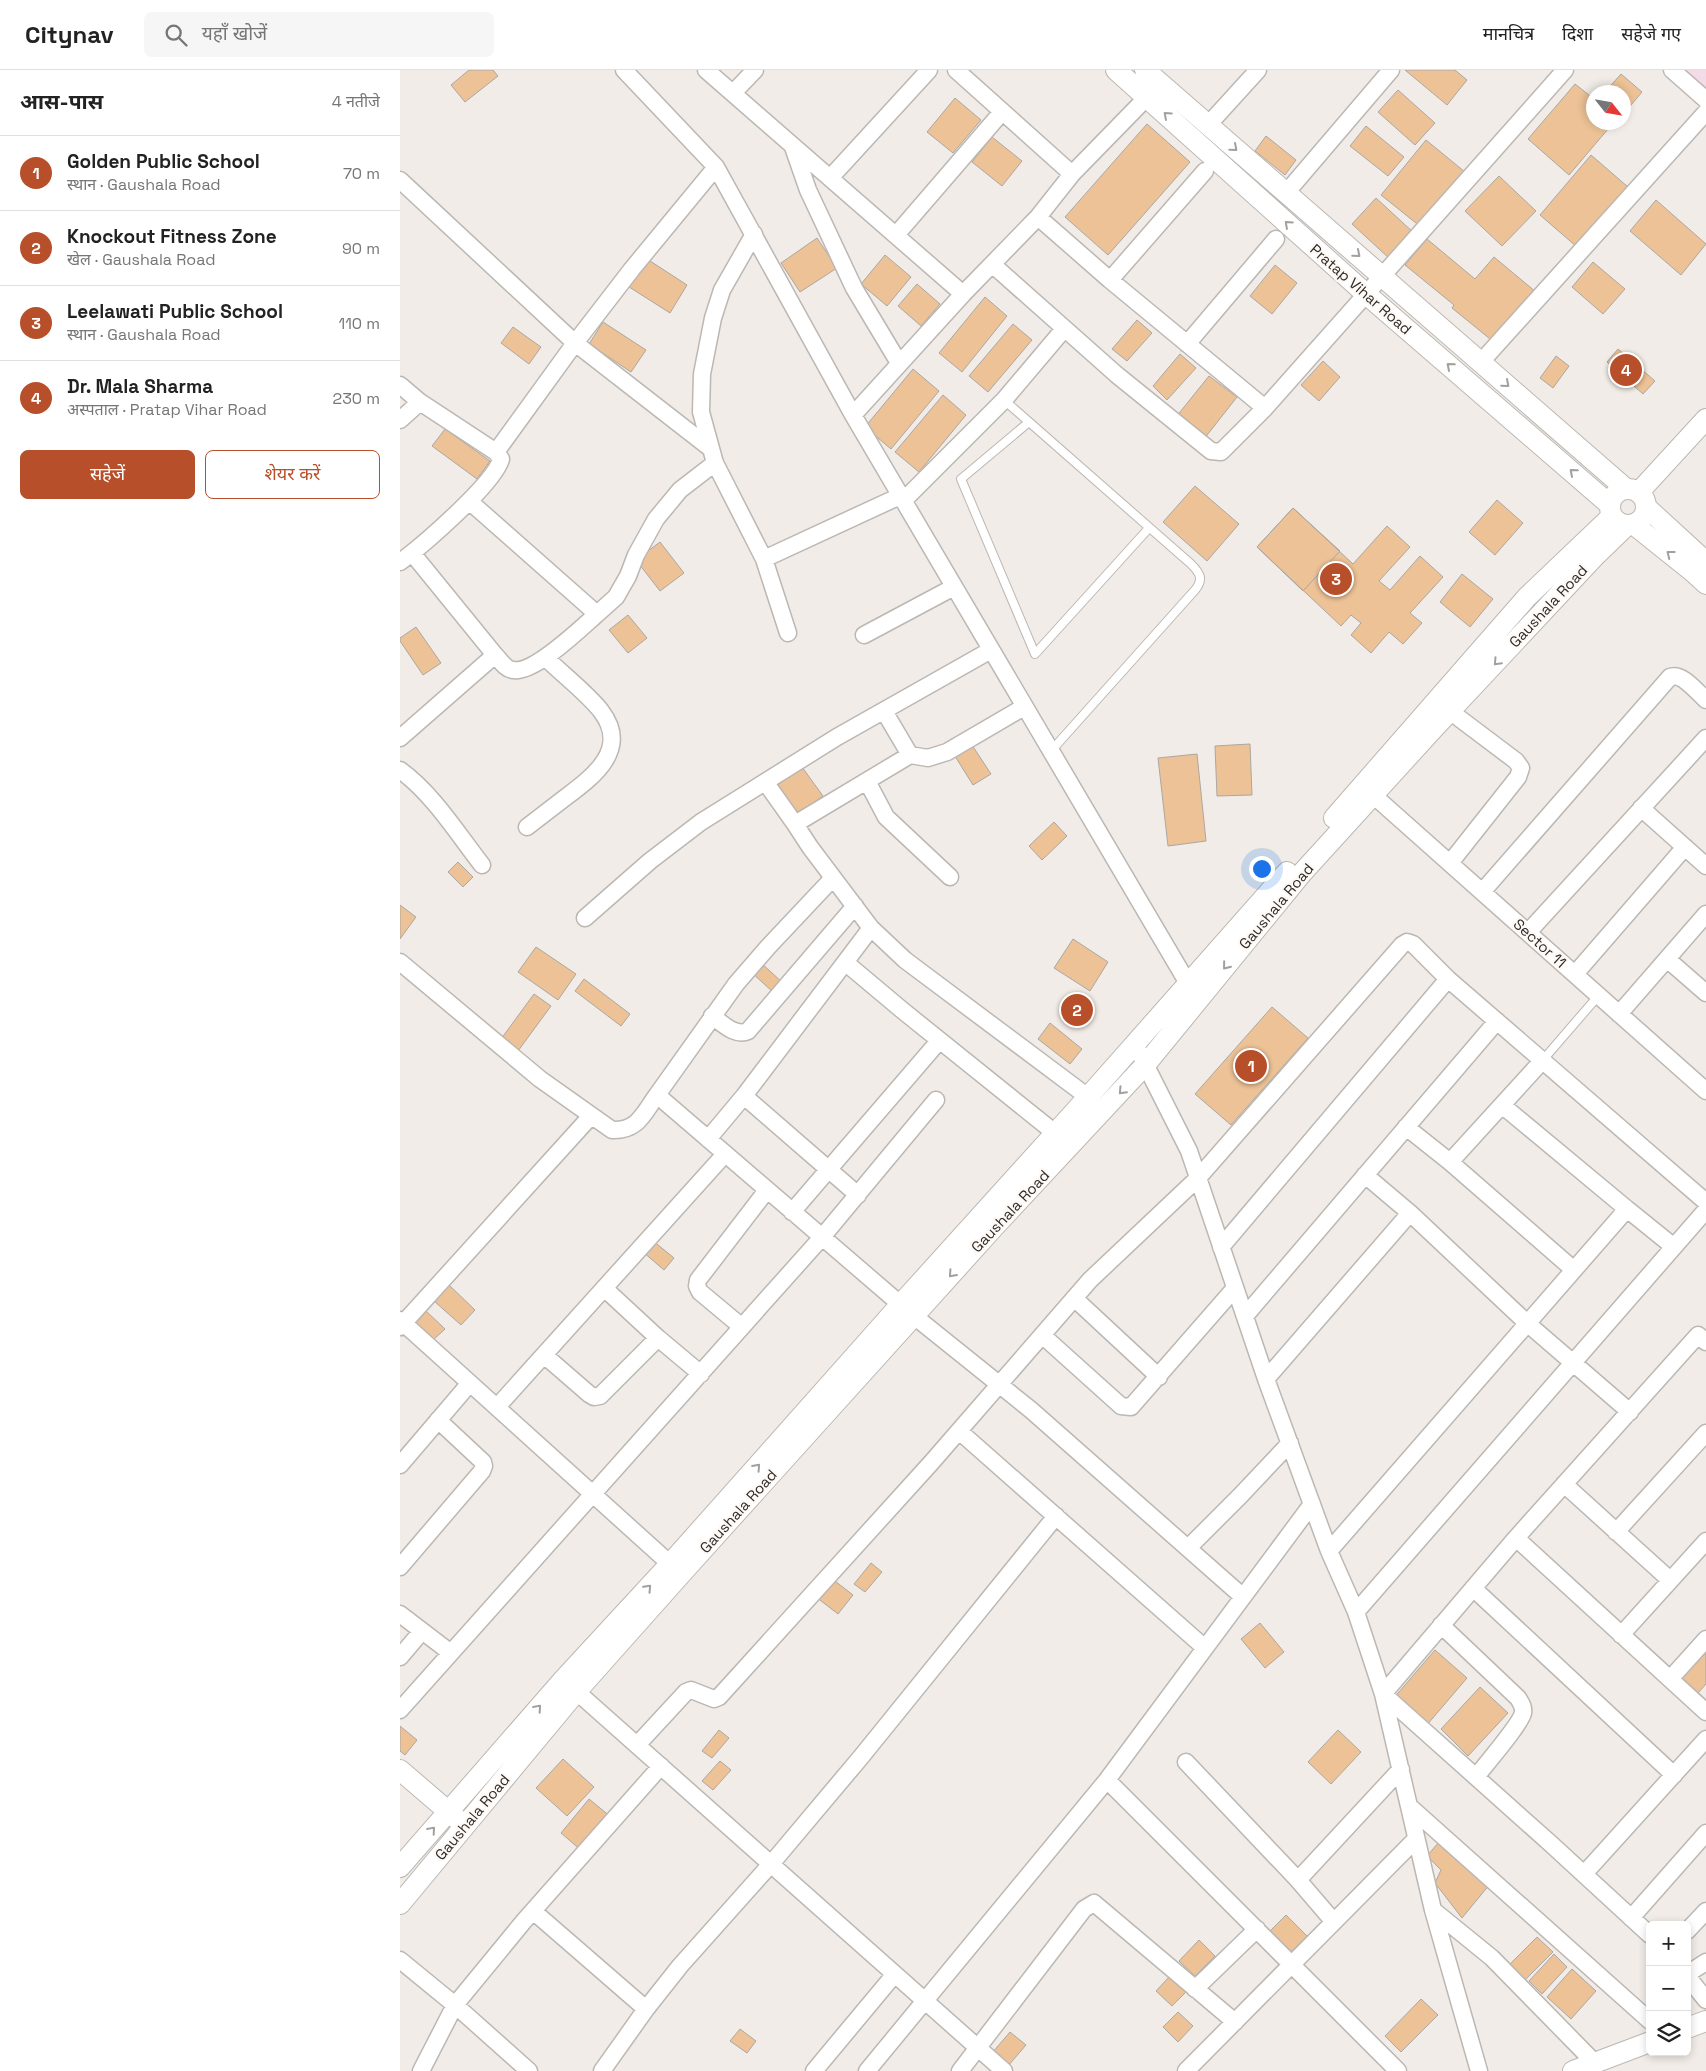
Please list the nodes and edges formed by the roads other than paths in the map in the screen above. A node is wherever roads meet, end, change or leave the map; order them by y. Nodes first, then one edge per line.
1 (624, 70) edge
2 (706, 70) edge
3 (755, 70) edge
4 (929, 70) edge
5 (956, 70) edge
6 (1116, 70) edge
7 (1145, 70) edge
8 (1391, 70) edge
9 (1565, 70) edge
10 (1672, 70) edge
11 (1249, 73) edge
12 (1153, 90) junction
13 (732, 93) junction
14 (1706, 100) edge
15 (1002, 112) junction
16 (1706, 112) edge
17 (1208, 125) junction
18 (792, 145) junction
19 (716, 167) junction
20 (1205, 171) dead end
21 (1072, 174) junction
22 (830, 178) junction
23 (400, 180) edge
24 (1286, 193) junction
25 (1038, 217) junction
26 (754, 234) junction
27 (896, 235) junction
28 (1276, 240) dead end
29 (993, 264) junction
30 (1383, 277) junction
31 (1110, 280) junction
32 (963, 294) junction
33 (1366, 294) junction
34 (1064, 329) junction
35 (575, 343) junction
36 (1187, 344) junction
37 (1481, 362) junction
38 (899, 363) junction
39 (400, 386) edge
40 (1004, 400) junction
41 (420, 402) junction
42 (1265, 408) junction
43 (853, 415) junction
44 (1706, 419) edge
45 (400, 420) edge
46 (1029, 422) junction
47 (496, 452) junction
48 (712, 455) junction
49 (1637, 496) junction
50 (902, 498) junction
51 (469, 501) junction
52 (1620, 517) junction
53 (1149, 528) junction
54 (406, 557) edge
55 (764, 558) junction
56 (1706, 562) edge
57 (1706, 584) edge
58 (954, 587) junction
59 (597, 614) junction
60 (788, 633) dead end
61 (864, 635) dead end
62 (991, 650) junction
63 (495, 655) junction
64 (546, 658) junction
65 (1706, 700) edge
66 (1024, 707) junction
67 (884, 711) junction
68 (1451, 712) junction
69 (400, 738) edge
70 (1706, 738) edge
71 (1050, 751) junction
72 (910, 756) junction
73 (400, 770) edge
74 (867, 781) junction
75 (766, 783) junction
76 (1373, 795) junction
77 (1641, 808) junction
78 (795, 824) junction
79 (526, 827) dead end
80 (1685, 847) junction
81 (1450, 863) junction
82 (482, 865) dead end
83 (1706, 866) edge
84 (950, 877) dead end
85 (833, 878) junction
86 (1482, 892) junction
87 (855, 906) junction
88 (1706, 914) edge
89 (585, 918) dead end
90 (871, 928) junction
91 (1529, 931) junction
92 (1667, 959) junction
93 (400, 962) edge
94 (846, 962) junction
95 (1575, 974) junction
96 (1448, 979) junction
97 (1193, 992) junction
98 (1706, 993) edge
99 (1599, 995) junction
100 (1619, 1014) junction
101 (712, 1016) junction
102 (1497, 1021) junction
103 (939, 1041) junction
104 (1135, 1044) junction
105 (1542, 1060) junction
106 (1146, 1064) junction
107 (1706, 1091) edge
108 (657, 1095) junction
109 (744, 1096) junction
110 (1088, 1097) junction
111 (936, 1100) dead end
112 (1503, 1106) junction
113 (591, 1116) junction
114 (1406, 1127) junction
115 (1055, 1133) junction
116 (708, 1139) junction
117 (725, 1154) junction
118 (1450, 1162) junction
119 (829, 1169) junction
120 (1365, 1174) junction
121 (1198, 1178) junction
122 (767, 1190) junction
123 (858, 1194) junction
124 (1706, 1202) edge
125 (1627, 1209) junction
126 (1706, 1210) edge
127 (792, 1212) junction
128 (1410, 1213) junction
129 (823, 1236) junction
130 (1221, 1247) junction
131 (1674, 1248) junction
132 (1574, 1270) junction
133 (604, 1288) junction
134 (1235, 1288) junction
135 (1074, 1298) junction
136 (907, 1310) junction
137 (1245, 1316) junction
138 (401, 1323) edge
139 (1528, 1324) junction
140 (742, 1327) junction
141 (1042, 1335) junction
142 (1703, 1335) edge
143 (658, 1338) junction
144 (544, 1355) junction
145 (1574, 1362) junction
146 (700, 1374) junction
147 (1159, 1377) junction
148 (1266, 1379) junction
149 (470, 1383) junction
150 (1000, 1383) junction
151 (497, 1407) junction
152 (1630, 1412) junction
153 (438, 1420) junction
154 (959, 1431) junction
155 (1705, 1436) edge
156 (1290, 1443) junction
157 (400, 1465) edge
158 (1564, 1484) junction
159 (592, 1495) junction
160 (1312, 1504) junction
161 (1056, 1516) junction
162 (1616, 1532) junction
163 (1516, 1538) junction
164 (1706, 1540) edge
165 (1188, 1548) junction
166 (1329, 1551) junction
167 (400, 1567) edge
168 (676, 1569) junction
169 (1670, 1580) junction
170 (1473, 1588) junction
171 (1242, 1596) junction
172 (1356, 1612) junction
173 (400, 1614) edge
174 (1441, 1625) junction
175 (422, 1631) junction
176 (1621, 1635) junction
177 (1706, 1639) edge
178 (1205, 1648) junction
179 (451, 1654) junction
180 (400, 1657) edge
181 (1670, 1679) junction
182 (570, 1686) junction
183 (1383, 1694) junction
184 (400, 1710) edge
185 (1706, 1712) edge
186 (1706, 1739) edge
187 (637, 1744) junction
188 (1186, 1762) dead end
189 (661, 1766) junction
190 (1401, 1769) junction
191 (400, 1770) edge
192 (1674, 1775) junction
193 (1476, 1777) junction
194 (1107, 1780) junction
195 (1409, 1806) junction
196 (448, 1811) junction
197 (465, 1826) junction
198 (1706, 1833) edge
199 (1416, 1839) junction
200 (771, 1864) junction
201 (400, 1867) edge
202 (1584, 1874) junction
203 (1298, 1880) junction
204 (400, 1904) edge
205 (1433, 1910) junction
206 (533, 1911) junction
207 (1706, 1911) edge
208 (1631, 1918) junction
209 (1334, 1922) junction
210 (1691, 1927) edge
211 (1257, 1929) junction
212 (1646, 1931) edge
213 (400, 1960) edge
214 (1706, 1962) edge
215 (1292, 1964) junction
216 (1691, 1972) edge
217 (894, 1975) junction
218 (1691, 1980) edge
219 (1195, 1989) junction
220 (1706, 2000) edge
221 (924, 2001) junction
222 (454, 2005) junction
223 (646, 2009) junction
224 (1646, 2017) edge
225 (1706, 2021) edge
226 (1234, 2022) junction
227 (1691, 2027) edge
228 (1646, 2043) edge
229 (976, 2048) junction
230 (1594, 2062) junction
231 (422, 2071) edge
232 (529, 2071) edge
233 (602, 2071) edge
234 (814, 2071) edge
235 (867, 2071) edge
236 (960, 2071) edge
237 (1004, 2071) edge
238 (1186, 2071) edge
239 (1398, 2071) edge
240 (1479, 2071) edge
241 (1572, 2071) edge

1 - 19 street
2 - 13 street
3 - 13 street
4 - 22 street
5 - 15 street
6 - 12 street, Pratap Vihar Road
7 - 12 street, Pratap Vihar Road
8 - 24 street
9 - 30 street
10 - 14 street
11 - 17 street
12 - 17 street, Pratap Vihar Road
12 - 21 street
33 -> 12 street, Pratap Vihar Road
13 - 18 street
15 - 21 street
15 - 27 street
16 - 37 street
17 -> 24 street, Pratap Vihar Road
18 - 22 street
18 - 38 street
19 - 26 street
19 - 35 street
20 - 31 street
21 - 25 street
22 - 27 street
23 - 35 street
24 -> 30 street, Pratap Vihar Road
25 - 29 street
25 - 31 street
26 - 43 street
26 - 48 street
27 - 32 street
28 - 36 street
29 - 32 street
29 - 34 street
30 - 33 street
30 - 37 street, Pratap Vihar Road
31 - 36 street
32 - 38 street
33 - 42 street
52 -> 33 street, Pratap Vihar Road
34 - 40 street
34 - 42 street
35 - 47 street
35 - 48 street
36 - 42 street
37 -> 49 street, Pratap Vihar Road
38 - 43 street
39 - 41 street
40 - 46 lane
40 - 50 street
41 - 45 street
41 - 47 street
43 - 50 street
44 - 49 street
46 - 53 lane
46 - 53 lane
47 - 51 street
48 - 55 street
48 - 59 street
49 - 52 street
49 - 52 street
49 - 56 street, Pratap Vihar Road
50 - 55 street
50 - 58 street
51 - 54 street
51 - 59 street
57 -> 52 street, Pratap Vihar Road
52 -> 68 street, Gaushala Road
52 - 97 street, Gaushala Road
53 - 71 lane
54 - 63 street
55 - 60 street
58 - 61 street
58 - 62 street
59 - 64 street
62 - 66 street
62 - 67 street
63 - 64 street
63 - 69 street
64 - 79 street
65 - 86 street
66 - 71 street
66 - 72 street
67 - 72 street
67 - 75 street
68 - 76 street, Gaushala Road
68 - 81 street
70 - 77 street
71 - 97 street
72 - 74 street
73 - 82 street
74 - 78 street
74 - 84 street
75 - 78 street
75 - 89 street
76 - 81 street, Sector 11
76 -> 97 street, Gaushala Road
77 - 80 street
77 - 91 street
78 - 85 street
80 - 83 street
80 - 95 street
81 - 86 street, Sector 11
85 - 87 street
85 - 101 street
86 - 91 street, Sector 11
87 - 90 street
87 - 101 street
88 - 92 street
90 - 94 street
90 - 110 street
91 - 95 street, Sector 11
92 - 98 street
92 - 100 street
93 - 113 street
94 - 103 street
94 - 109 street
95 - 99 street, Sector 11
96 - 102 street
96 - 121 street
96 - 130 street
97 - 104 street, Gaushala Road
97 - 106 street, Gaushala Road
99 - 100 street, Sector 11
99 - 105 lane
100 - 107 street, Sector 11
101 - 108 street
102 - 105 street
102 - 114 street
103 - 115 street
103 - 119 street
104 - 106 street
104 - 110 street, Gaushala Road
105 - 112 street
105 - 124 street
106 - 121 street
106 -> 136 street, Gaushala Road
108 - 113 street
108 - 116 street
109 - 116 street
109 - 119 street
110 - 115 street, Gaushala Road
111 - 123 street
112 - 118 street
112 - 125 street
113 - 138 street
114 - 118 street
114 - 120 street
115 - 136 street, Gaushala Road
116 - 117 street
117 - 122 street
117 - 133 street
118 - 132 street
119 - 123 street
119 - 127 street
120 - 128 street
120 - 137 street
121 - 130 street
121 - 135 street
122 - 127 street
122 - 140 street
123 - 129 street
125 - 131 street
125 - 132 street
126 - 131 street
127 - 129 street
128 - 139 street
128 - 148 street
129 - 136 street
129 - 140 street
130 - 134 street
131 - 145 street
132 - 139 street
133 - 143 street
133 - 144 street
134 - 137 street
134 - 147 street
135 - 141 street
135 - 147 street
136 - 150 street
136 - 168 street, Gaushala Road
137 - 148 street
138 - 149 street
139 - 145 street
139 - 166 street
140 - 146 street
141 - 147 street
141 - 150 street
142 - 152 street
143 - 144 street
143 - 146 street
144 - 151 street
145 - 152 street
145 - 172 street
146 - 159 street
148 - 156 street
149 - 151 street
149 - 153 street
150 - 154 street
150 - 165 street
151 - 159 street
152 - 158 street
153 - 157 street
153 - 167 street
154 - 161 street
154 - 187 street
155 - 162 street
156 - 160 street
156 - 165 street
158 - 162 street
158 - 163 street
159 - 168 street
159 - 179 street
160 - 166 street
160 - 171 street
161 - 178 street
161 - 200 street
162 - 169 street
163 - 170 street
163 - 176 street
164 - 169 street
165 - 171 street
166 - 172 street
168 - 182 street, Gaushala Road
169 - 176 street
170 - 174 street
170 - 192 street
171 - 178 street
172 - 183 street
173 - 175 street
174 - 183 street
174 - 193 street
175 - 179 street
175 - 180 street
176 - 181 street
177 - 181 street
178 - 194 street
179 - 184 street
181 - 185 street
182 - 187 street
196 -> 182 street, Gaushala Road
182 - 197 street, Gaushala Road
183 - 190 street
183 - 193 street
186 - 192 street
187 - 189 street
188 - 203 street
189 - 200 street
189 - 206 street
190 - 195 street
190 - 203 street
191 - 196 street
192 - 202 street
193 - 202 street
194 - 211 street
194 - 221 street
195 - 199 street
195 - 224 street
196 - 197 street
201 -> 196 street, Gaushala Road
197 - 204 street, Gaushala Road
198 - 208 street
199 - 205 street
199 - 209 street
200 - 217 street
200 - 223 street
202 - 208 street
203 - 209 street
205 - 230 street
205 - 240 street
206 - 222 street
206 - 223 street
207 - 210 street
208 - 212 street
209 - 215 street
211 - 215 street
211 - 219 street
213 - 222 street
214 - 216 street
215 - 226 street
215 - 239 street
217 - 221 street
217 - 234 street
218 - 220 street
219 - 226 street
219 - 229 street
221 - 229 street
221 - 235 street
222 - 231 street
222 - 232 street
223 - 233 street
225 - 227 street
226 - 238 street
228 - 230 street
229 - 236 street
229 - 237 street
230 - 241 street

